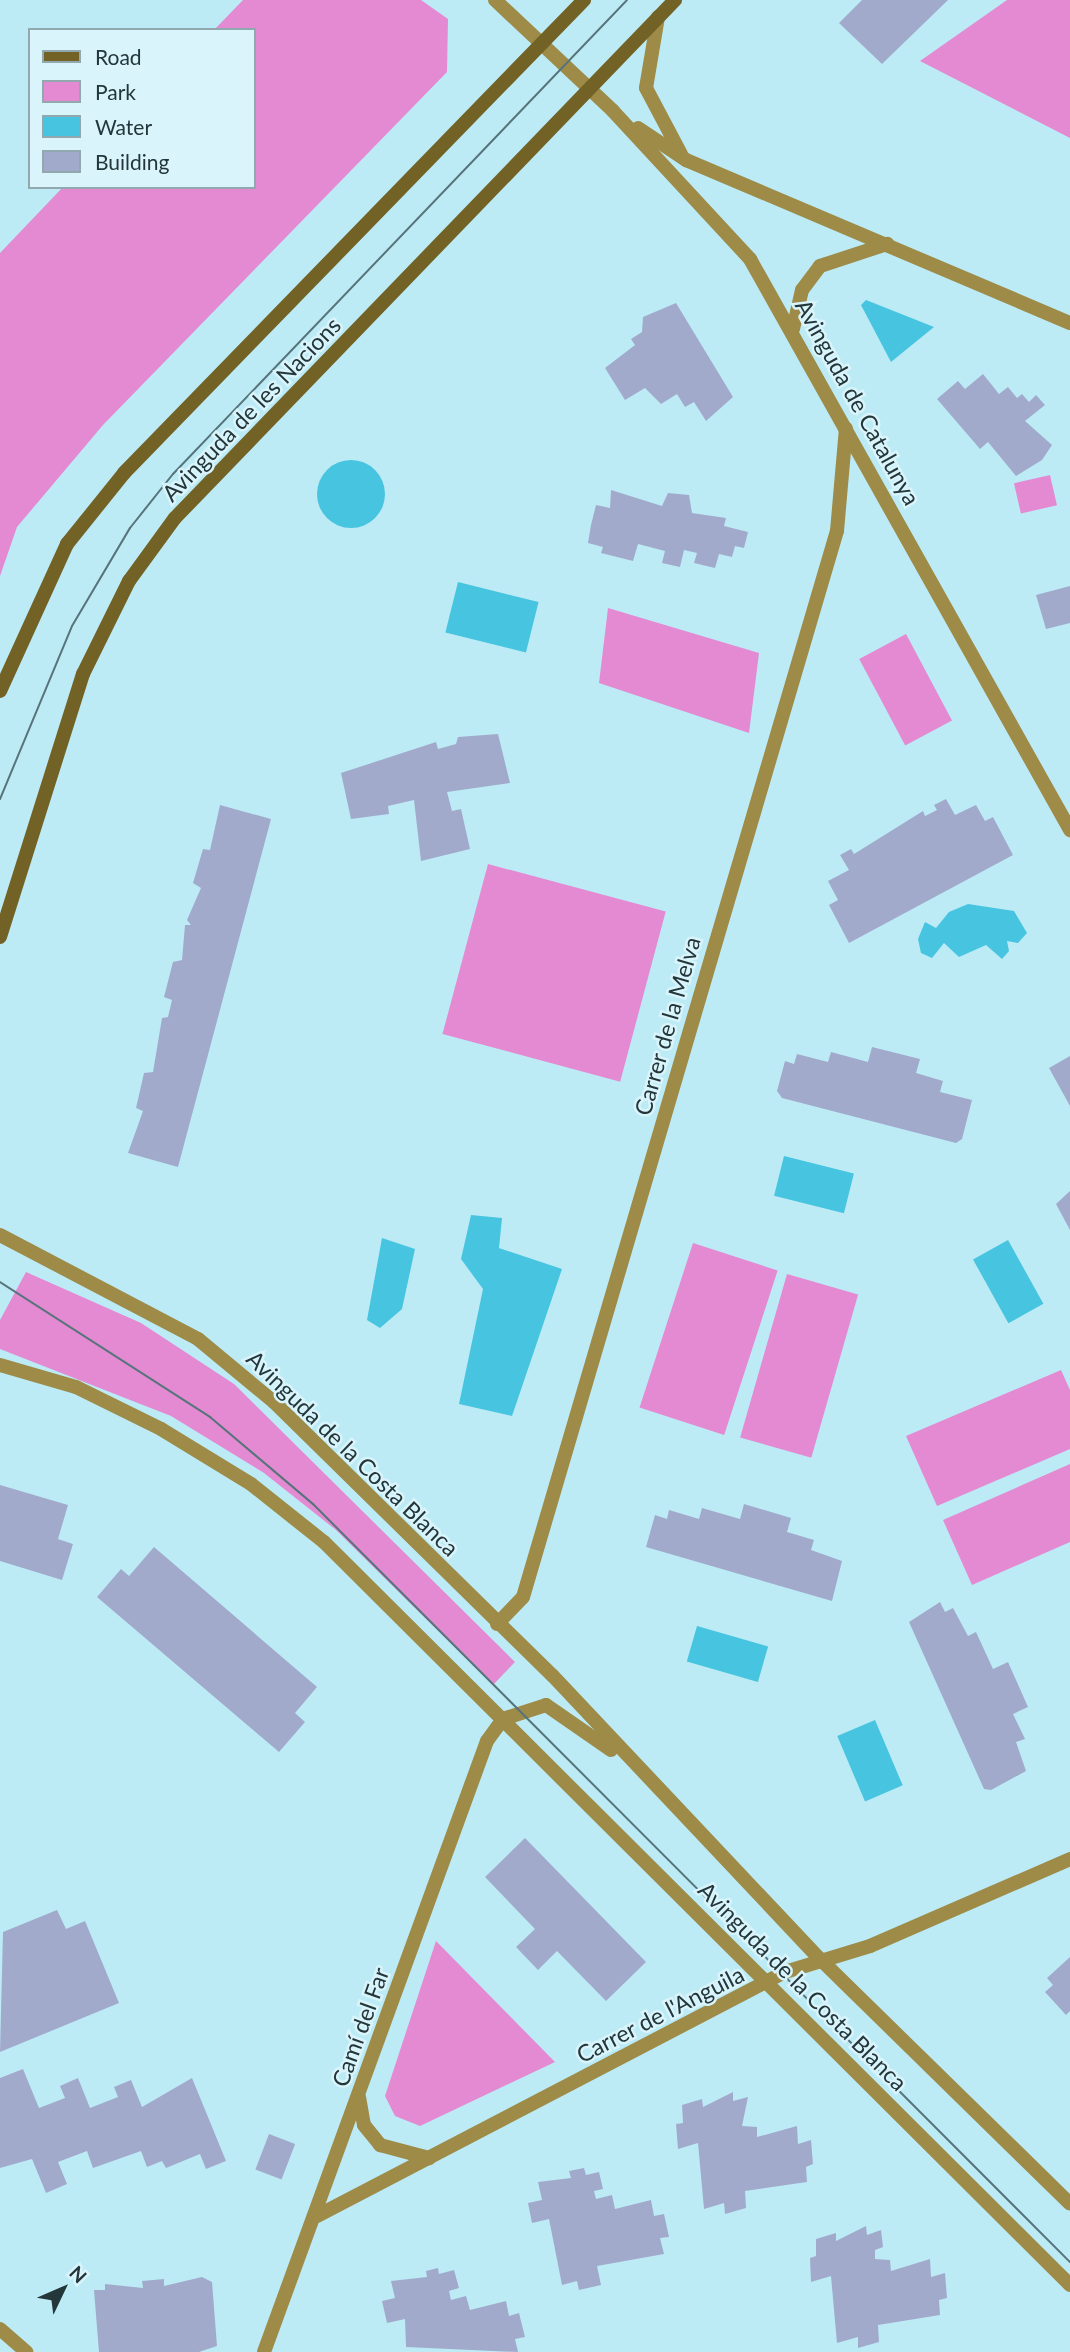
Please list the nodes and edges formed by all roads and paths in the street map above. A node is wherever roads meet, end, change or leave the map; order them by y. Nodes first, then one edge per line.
1 (495, 0) edge
2 (584, 0) edge
3 (675, 0) edge
4 (658, 17) junction
5 (541, 45) junction
6 (592, 92) junction
7 (613, 111) junction
8 (686, 160) junction
9 (887, 244) junction
10 (1070, 323) edge
11 (793, 329) junction
12 (846, 428) junction
13 (0, 691) edge
14 (1070, 830) edge
15 (0, 937) edge
16 (0, 1235) edge
17 (0, 1365) edge
18 (497, 1624) junction
19 (503, 1720) junction
20 (630, 1764) junction
21 (1070, 1859) edge
22 (819, 1958) junction
23 (768, 1984) junction
24 (359, 2096) junction
25 (429, 2158) junction
26 (1070, 2204) edge
27 (317, 2216) junction
28 (1070, 2285) edge
29 (0, 2329) edge
30 (26, 2352) edge
31 (264, 2352) edge

1 - 5 street, Avinguda de Catalunya
2 - 5 main road, Avinguda de les Nacions
3 - 4 main road, Avinguda de les Nacions
4 - 6 main road, Avinguda de les Nacions
4 - 8 street
5 - 6 street, Avinguda de Catalunya
5 - 13 main road, Avinguda de les Nacions
6 - 7 street, Avinguda de Catalunya
6 - 15 main road, Avinguda de les Nacions
7 - 8 street
7 - 11 street, Avinguda de Catalunya
8 - 9 street
9 - 10 street
9 - 11 street
11 - 12 street, Avinguda de Catalunya
12 - 14 street, Avinguda de Catalunya
12 - 18 street, Carrer de la Melva
16 - 18 street, Avinguda de la Costa Blanca
17 - 19 street, Avinguda de la Costa Blanca
18 - 20 street, Avinguda de la Costa Blanca
19 - 20 street, Avinguda de la Costa Blanca
19 - 23 street, Avinguda de la Costa Blanca
19 - 24 street, Camí del Far
20 - 22 street, Avinguda de la Costa Blanca
21 - 22 street, Carrer de l'Anguila
22 - 23 street, Carrer de l'Anguila
22 - 26 street, Avinguda de la Costa Blanca
23 - 25 street, Carrer de l'Anguila
23 - 28 street, Avinguda de la Costa Blanca
24 - 25 street
24 - 27 street, Camí del Far
25 - 27 street, Carrer de l'Anguila
27 - 31 street, Camí del Far
29 - 30 street

